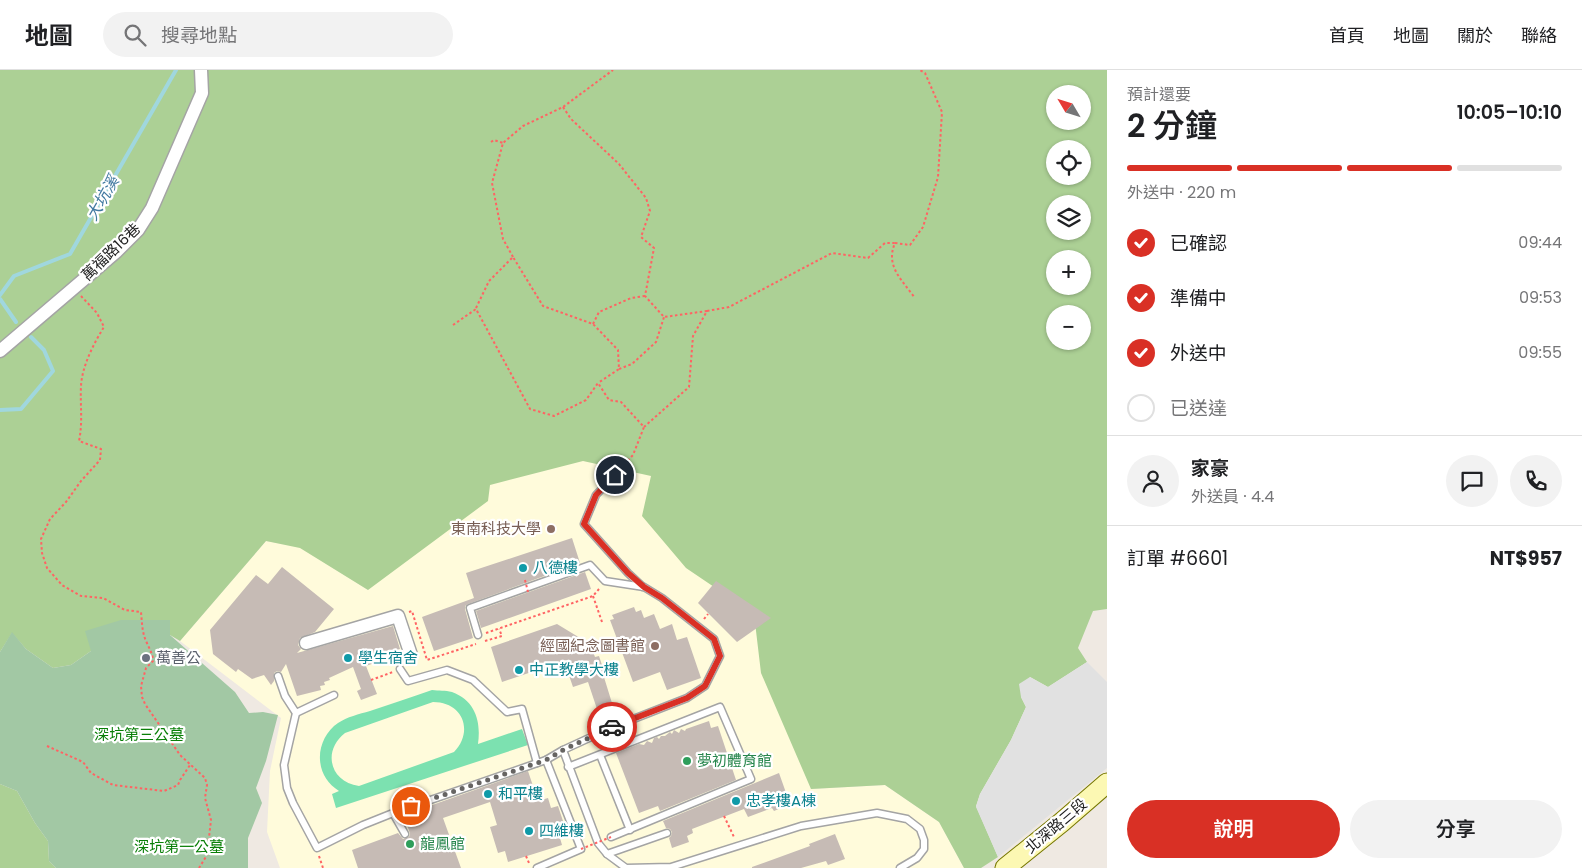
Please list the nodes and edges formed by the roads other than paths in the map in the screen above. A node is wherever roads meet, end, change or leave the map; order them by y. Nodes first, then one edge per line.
1 (201, 70) edge
2 (0, 351) edge
3 (615, 475) road end
4 (644, 587) junction
5 (478, 635) road end
6 (306, 643) dead end
7 (411, 656) dead end
8 (400, 669) road end
9 (278, 676) dead end
10 (334, 695) dead end
11 (296, 713) junction
12 (563, 750) junction
13 (600, 755) junction
14 (546, 760) junction
15 (537, 763) junction
16 (568, 767) junction
17 (1107, 783) edge
18 (393, 813) junction
19 (630, 830) junction
20 (667, 833) dead end
21 (405, 834) dead end
22 (611, 837) road end
23 (607, 854) junction
24 (537, 868) edge
25 (900, 868) edge
26 (1005, 868) edge

1 - 2 street, 萬福路16巷
3 - 4 lane
4 - 5 lane
4 - 12 lane
6 - 7 street
8 - 15 lane
9 - 11 lane
10 - 11 lane
11 - 18 lane
12 - 14 lane
12 - 16 lane
13 - 16 lane
13 - 19 lane
13 - 19 lane
14 - 15 lane
14 - 24 lane
15 - 18 lane
16 - 23 lane
17 - 26 main road, 北深路三段
18 - 21 lane
19 - 22 lane
20 - 23 lane
23 - 25 lane

